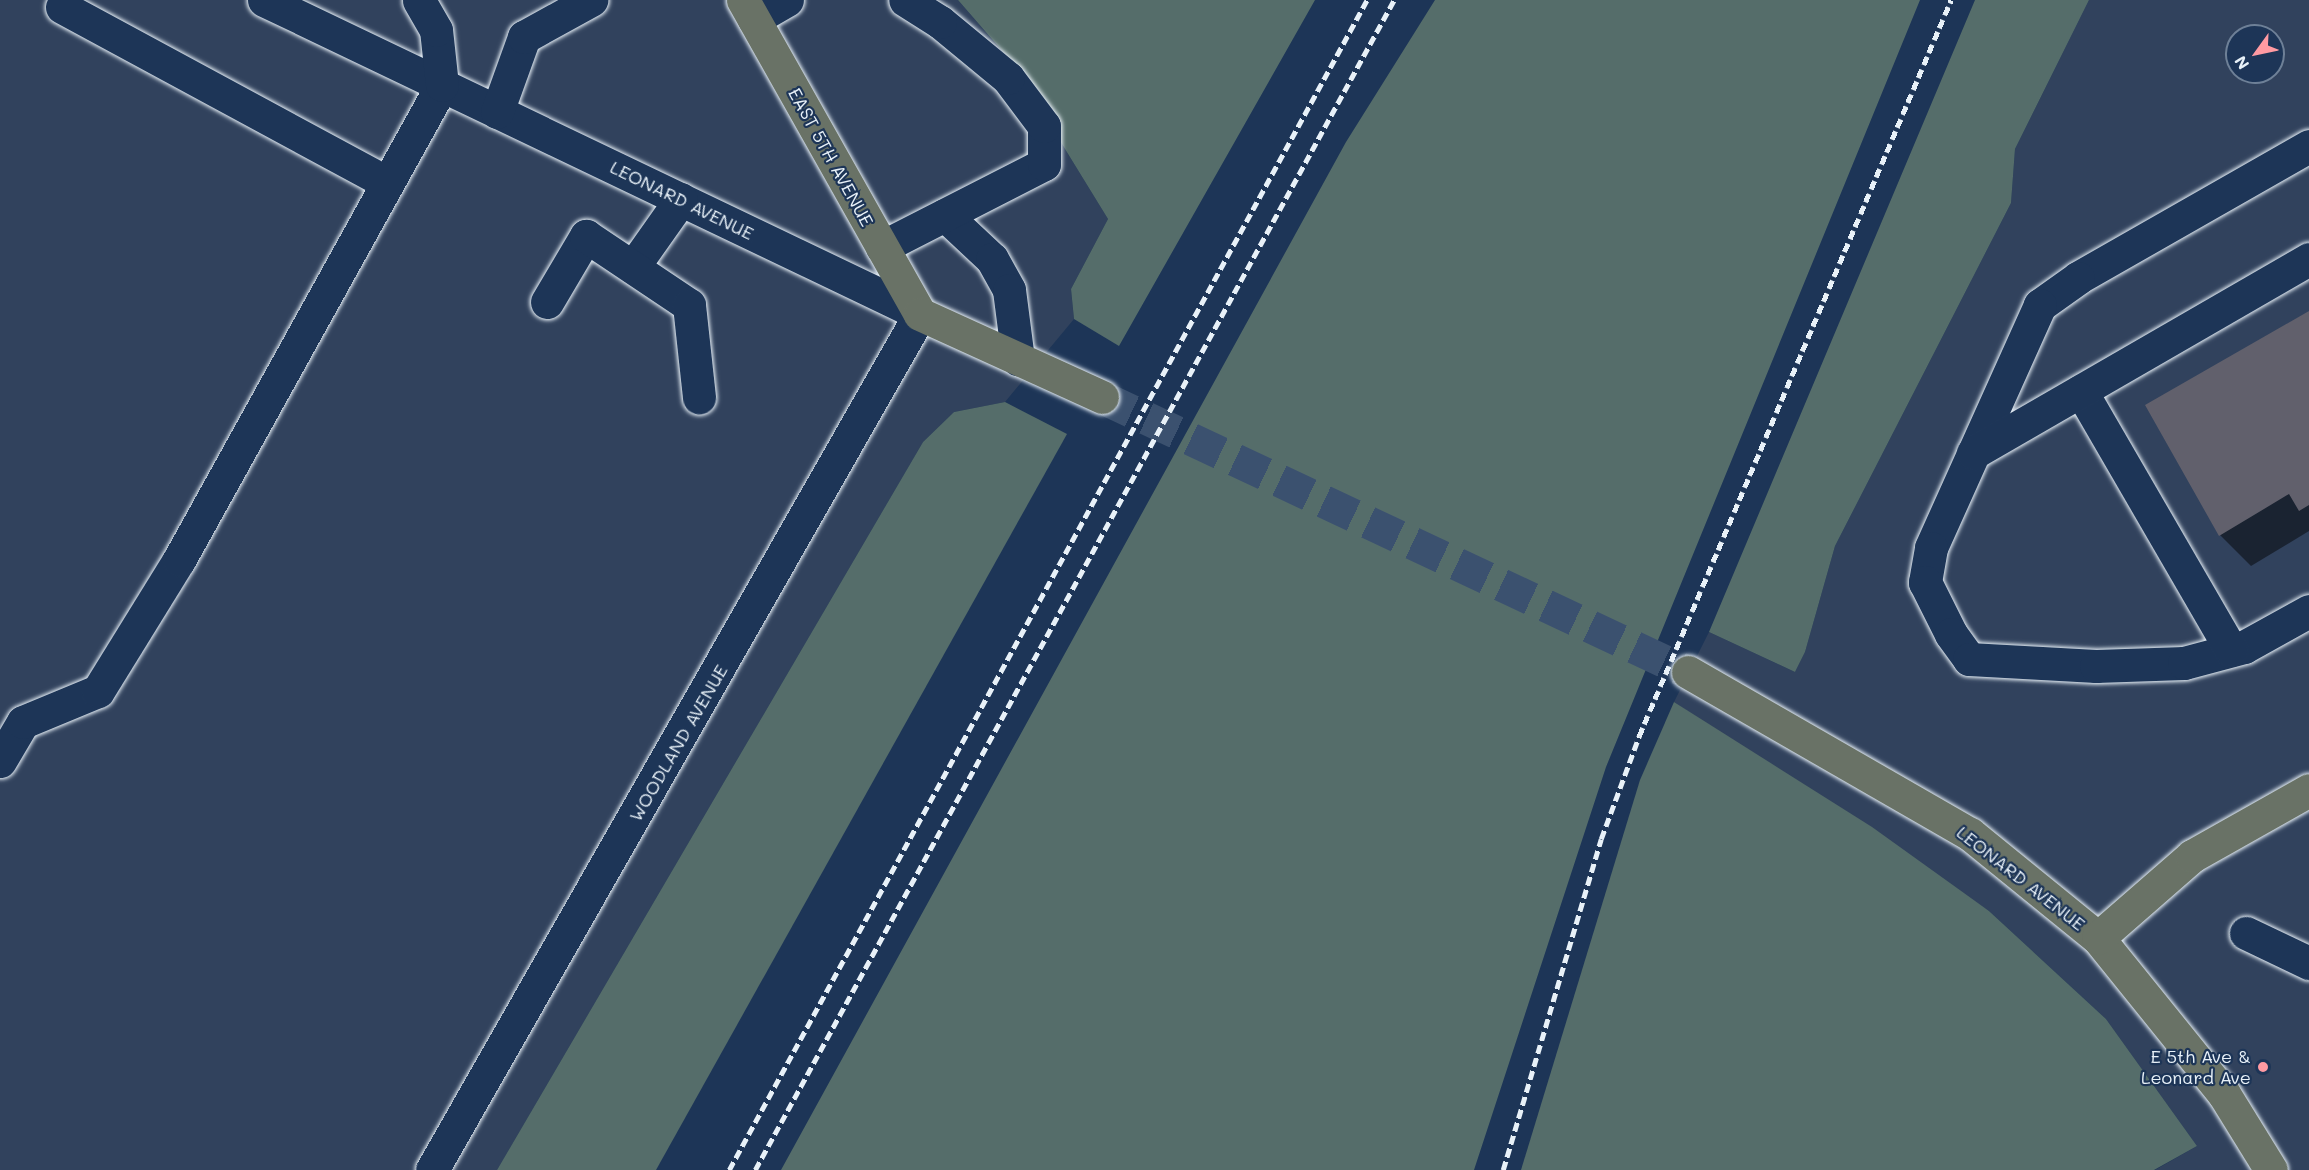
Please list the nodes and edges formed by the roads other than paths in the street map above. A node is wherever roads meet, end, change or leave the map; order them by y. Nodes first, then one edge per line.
1 (264, 0) edge
2 (419, 0) edge
3 (591, 0) edge
4 (788, 0) edge
5 (905, 0) edge
6 (62, 7) dead end
7 (748, 10) edge
8 (442, 85) junction
9 (497, 111) junction
10 (2309, 146) edge
11 (385, 182) junction
12 (681, 199) junction
13 (945, 215) junction
14 (882, 247) junction
15 (2309, 259) edge
16 (633, 267) junction
17 (547, 302) dead end
18 (920, 314) junction
19 (1017, 359) junction
20 (2080, 391) junction
21 (1102, 397) tunnel mouth
22 (699, 398) dead end
23 (1973, 453) junction
24 (2309, 611) edge
25 (2231, 650) junction
26 (1688, 672) tunnel mouth
27 (0, 761) edge
28 (2309, 790) edge
29 (2246, 933) dead end
30 (2098, 938) junction
31 (2309, 963) edge
32 (432, 1170) edge
33 (2271, 1170) edge

1 - 8 street, LEONARD AVENUE
2 - 8 street
3 - 9 street
4 - 7 street
5 - 13 street
6 - 11 street
7 - 14 main road, EAST 5TH AVENUE
8 - 9 street, LEONARD AVENUE
8 - 11 street
9 - 12 street, LEONARD AVENUE
10 - 23 street
11 - 27 street
12 - 16 street
12 - 18 street, LEONARD AVENUE
13 - 14 street
13 - 19 street
14 - 18 main road, EAST 5TH AVENUE
15 - 20 street
16 - 17 street
16 - 22 street
18 - 19 main road, LEONARD AVENUE
18 - 32 street, WOODLAND AVENUE
19 - 21 main road, LEONARD AVENUE
20 - 23 street
20 - 25 street
23 - 25 street
24 - 25 street
26 - 30 main road, LEONARD AVENUE
28 - 30 main road, LEONARD AVENUE
29 - 31 street
30 - 33 main road

